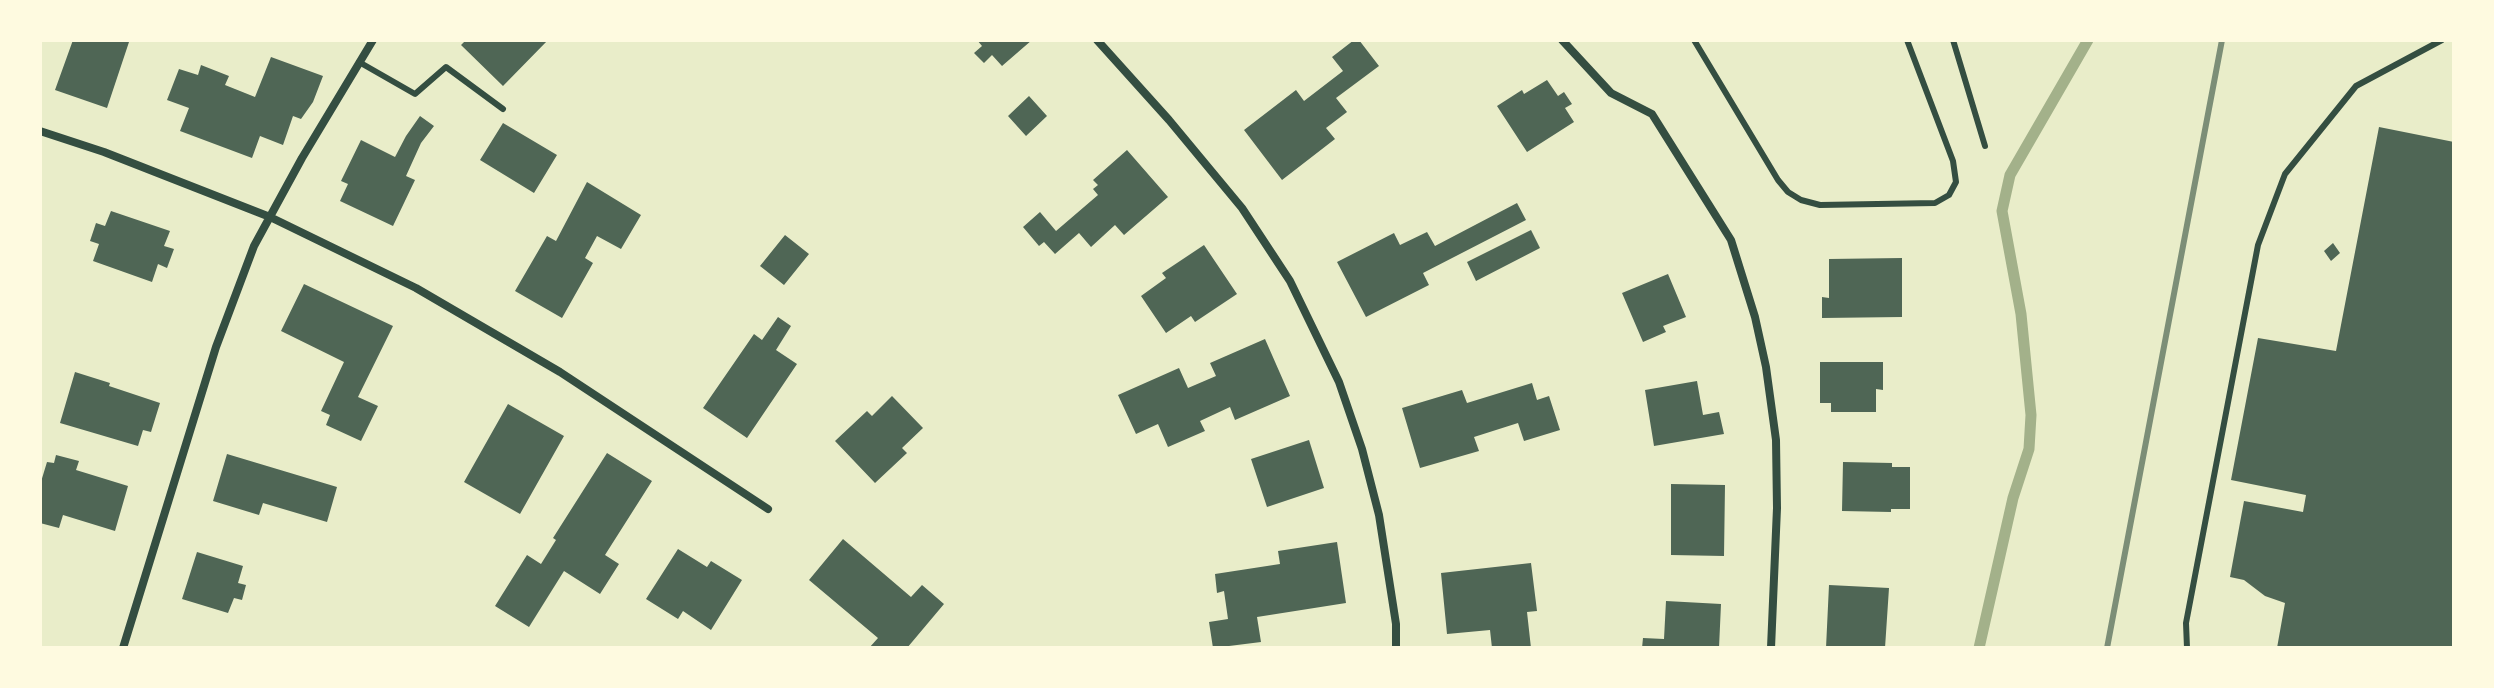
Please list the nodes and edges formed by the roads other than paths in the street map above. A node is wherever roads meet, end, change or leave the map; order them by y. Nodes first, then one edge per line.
1 (373, 40) edge
2 (1097, 40) edge
3 (1562, 40) edge
4 (1694, 40) edge
5 (1907, 40) edge
6 (1953, 40) edge
7 (2442, 40) edge
8 (359, 62) junction
9 (503, 109) dead end
10 (40, 131) edge
11 (1985, 146) dead end
12 (270, 217) junction
13 (768, 509) dead end
14 (123, 648) edge
15 (1396, 648) edge
16 (1771, 648) edge
17 (2187, 648) edge

1 - 8 street
2 - 15 street
3 - 16 street
4 - 5 lane
6 - 11 lane
7 - 17 lane
8 - 9 lane
8 - 12 street
10 - 12 street
12 - 13 street
12 - 14 street

